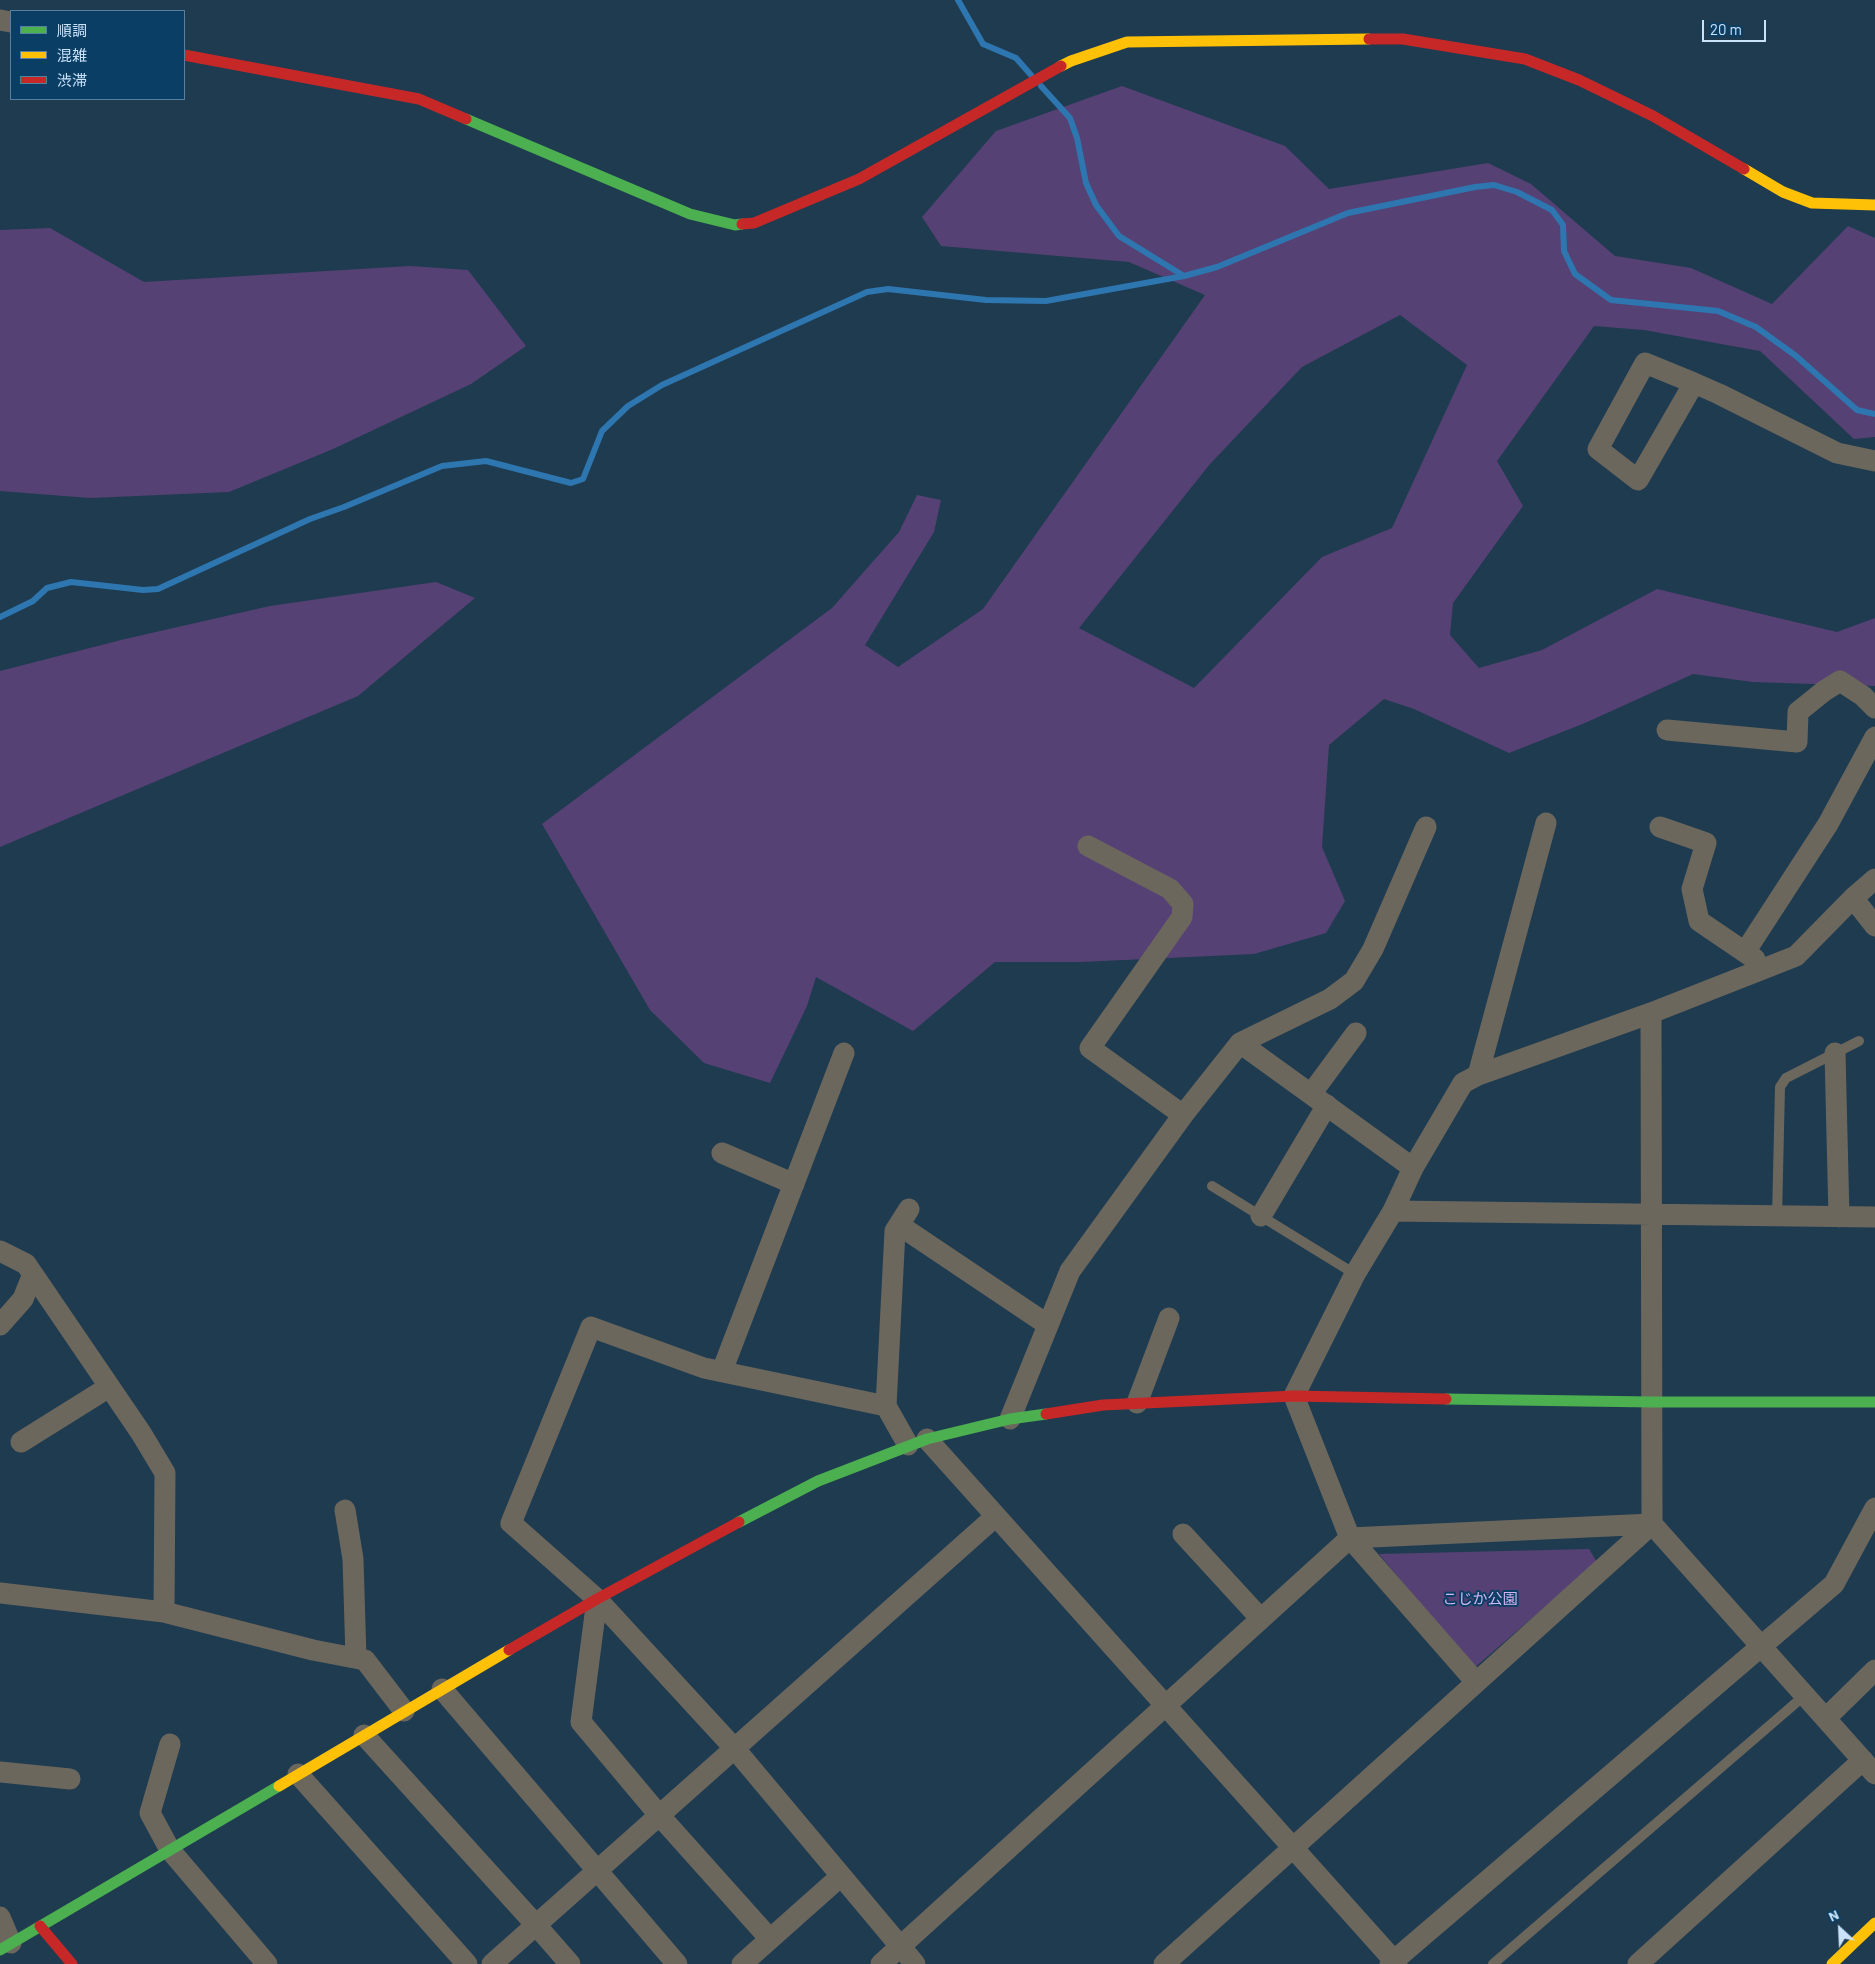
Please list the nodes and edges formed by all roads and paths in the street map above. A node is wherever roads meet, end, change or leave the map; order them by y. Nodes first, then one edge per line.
1 (185, 55) edge
2 (1875, 205) edge
3 (1694, 383) junction
4 (1875, 461) edge
5 (1875, 708) edge
6 (1667, 730) dead end
7 (1875, 737) edge
8 (1546, 823) dead end
9 (1426, 827) dead end
10 (1660, 827) dead end
11 (1088, 846) dead end
12 (1875, 880) edge
13 (1853, 898) junction
14 (1875, 926) edge
15 (1745, 952) junction
16 (1768, 968) junction
17 (1651, 1013) junction
18 (1356, 1032) dead end
19 (1859, 1041) dead end
20 (1240, 1043) junction
21 (844, 1053) dead end
22 (1835, 1053) junction
23 (1478, 1075) junction
24 (1319, 1100) junction
25 (1183, 1115) junction
26 (722, 1153) dead end
27 (1413, 1168) junction
28 (794, 1184) junction
29 (1212, 1186) dead end
30 (1393, 1211) junction
31 (1651, 1215) junction
32 (1261, 1216) junction
33 (1776, 1216) junction
34 (1839, 1217) junction
35 (1875, 1217) edge
36 (0, 1251) edge
37 (33, 1274) junction
38 (1355, 1274) junction
39 (1169, 1318) dead end
40 (0, 1325) edge
41 (1048, 1325) junction
42 (722, 1371) junction
43 (109, 1386) junction
44 (1294, 1396) junction
45 (1652, 1402) junction
46 (1875, 1402) edge
47 (1137, 1403) junction
48 (886, 1406) junction
49 (1010, 1419) junction
50 (21, 1442) dead end
51 (917, 1442) junction
52 (1875, 1508) edge
53 (346, 1510) dead end
54 (996, 1516) junction
55 (1652, 1524) junction
56 (1183, 1534) dead end
57 (1350, 1538) junction
58 (0, 1593) edge
59 (597, 1599) junction
60 (164, 1612) junction
61 (1261, 1619) junction
62 (1761, 1646) junction
63 (356, 1658) junction
64 (1875, 1670) edge
65 (1476, 1682) junction
66 (442, 1689) junction
67 (1805, 1695) junction
68 (1166, 1706) junction
69 (404, 1711) junction
70 (1826, 1718) junction
71 (364, 1736) junction
72 (170, 1744) dead end
73 (735, 1748) junction
74 (1869, 1767) edge
75 (0, 1772) edge
76 (298, 1774) junction
77 (70, 1779) dead end
78 (659, 1815) junction
79 (1293, 1848) junction
80 (170, 1850) junction
81 (597, 1870) junction
82 (841, 1876) junction
83 (0, 1917) edge
84 (1875, 1922) edge
85 (536, 1925) junction
86 (40, 1926) junction
87 (770, 1939) junction
88 (6, 1946) edge
89 (900, 1947) junction
90 (1393, 1963) edge
91 (72, 1964) edge
92 (267, 1964) edge
93 (467, 1964) edge
94 (492, 1964) edge
95 (570, 1964) edge
96 (677, 1964) edge
97 (742, 1964) edge
98 (881, 1964) edge
99 (915, 1964) edge
100 (1164, 1964) edge
101 (1493, 1964) edge
102 (1638, 1964) edge
103 (1832, 1964) edge

1 - 2 street
3 - 3 street
3 - 4 street
5 - 6 street
7 - 15 street
8 - 23 street
9 - 20 street
10 - 15 street
11 - 25 street
12 - 13 street
13 - 14 street
13 - 16 street
15 - 16 street
16 - 17 street
17 - 23 street
17 - 31 street
18 - 24 street
19 - 22 lane
20 - 24 street
20 - 25 street
21 - 28 street
22 - 33 lane
22 - 34 street
23 - 27 street
24 - 27 street
24 - 32 street
25 - 41 street
26 - 28 street
27 - 30 street
28 - 42 street
29 - 32 lane
30 - 31 street
30 - 38 street
31 - 33 street
31 - 45 street
32 - 38 lane
33 - 34 street
34 - 35 street
36 - 37 street
37 - 40 street
37 - 43 street
38 - 44 street
39 - 47 street
41 - 48 street
41 - 49 street
42 - 48 street
42 - 59 street
43 - 50 street
43 - 60 street
44 - 45 street
44 - 47 street
44 - 57 street
45 - 46 street
45 - 55 street
47 - 49 street
48 - 51 street
49 - 51 street
51 - 54 street
51 - 59 street
52 - 62 street
53 - 63 street
54 - 68 street
54 - 73 street
55 - 57 street
55 - 62 street
55 - 65 street
56 - 61 street
57 - 61 street
57 - 65 street
58 - 60 street
59 - 66 street
59 - 73 street
59 - 78 street
60 - 63 street
61 - 68 street
62 - 67 street
62 - 90 street
63 - 69 street
64 - 70 street
65 - 79 street
66 - 69 street
66 - 81 street
67 - 70 street
67 - 101 lane
68 - 79 street
68 - 89 street
69 - 71 street
70 - 74 street
71 - 76 street
71 - 85 street
72 - 80 street
73 - 78 street
73 - 82 street
74 - 102 street
75 - 77 street
76 - 80 street
76 - 93 street
78 - 81 street
78 - 87 street
79 - 90 street
79 - 100 street
80 - 86 street
80 - 92 street
81 - 85 street
81 - 96 street
82 - 87 street
82 - 89 street
83 - 88 street
84 - 103 street
85 - 94 street
85 - 95 street
86 - 88 street
86 - 91 street
87 - 97 street
89 - 98 street
89 - 99 street

